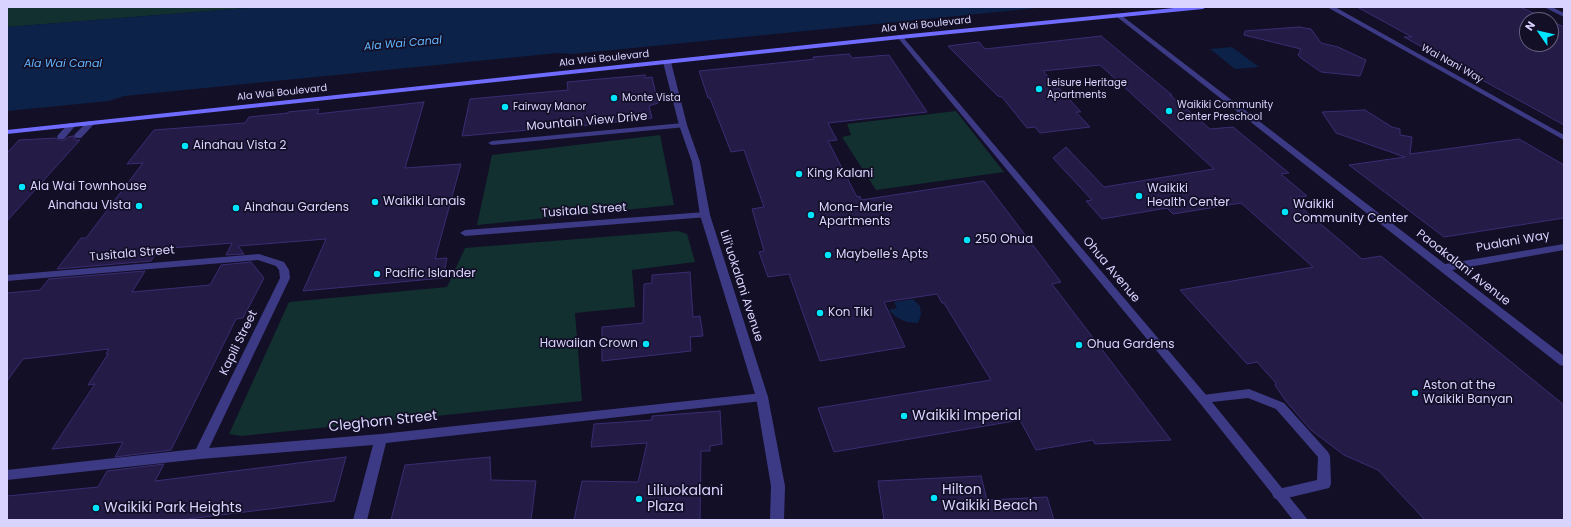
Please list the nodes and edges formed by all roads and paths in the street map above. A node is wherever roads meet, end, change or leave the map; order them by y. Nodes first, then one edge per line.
1 (1203, 7) edge
2 (1330, 7) edge
3 (1547, 7) edge
4 (1564, 15) edge
5 (1119, 16) junction
6 (900, 37) junction
7 (667, 62) junction
8 (91, 123) junction
9 (72, 125) junction
10 (683, 125) junction
11 (7, 132) edge
12 (78, 136) dead end
13 (61, 137) dead end
14 (1564, 138) edge
15 (492, 143) dead end
16 (705, 215) junction
17 (465, 233) dead end
18 (1564, 247) edge
19 (259, 257) joint
20 (1443, 268) junction
21 (7, 278) edge
22 (1564, 362) edge
23 (762, 397) junction
24 (1203, 399) junction
25 (381, 439) junction
26 (200, 454) junction
27 (7, 475) edge
28 (1280, 494) junction
29 (360, 520) edge
30 (777, 520) edge
31 (1301, 520) edge

1 - 5 main road, Ala Wai Boulevard
2 - 14 street, Wai Nani Way
3 - 4 street
5 - 6 main road, Ala Wai Boulevard
5 - 20 street, Paoakalani Avenue
6 - 7 main road, Ala Wai Boulevard
6 - 24 street, Ohua Avenue
7 - 8 main road, Ala Wai Boulevard
7 - 10 street, Liliʻuokalani Avenue
8 - 9 main road, Ala Wai Boulevard
8 - 12 street
9 - 11 main road, Ala Wai Boulevard
9 - 13 street
10 - 15 street, Mountain View Drive
10 - 16 street, Liliʻuokalani Avenue
16 - 17 street, Tusitala Street
16 - 23 street, Liliʻuokalani Avenue
18 - 20 street, Pualani Way
19 - 21 street, Tusitala Street
19 - 26 street, Kapili Street
20 - 22 street, Paoakalani Avenue
23 - 25 street, Cleghorn Street
23 - 30 street, Liliʻuokalani Avenue
24 - 28 street, Ohua Avenue
24 - 28 street
25 - 26 street, Cleghorn Street
25 - 29 street
26 - 27 street, Cleghorn Street
28 - 31 street, Ohua Avenue

